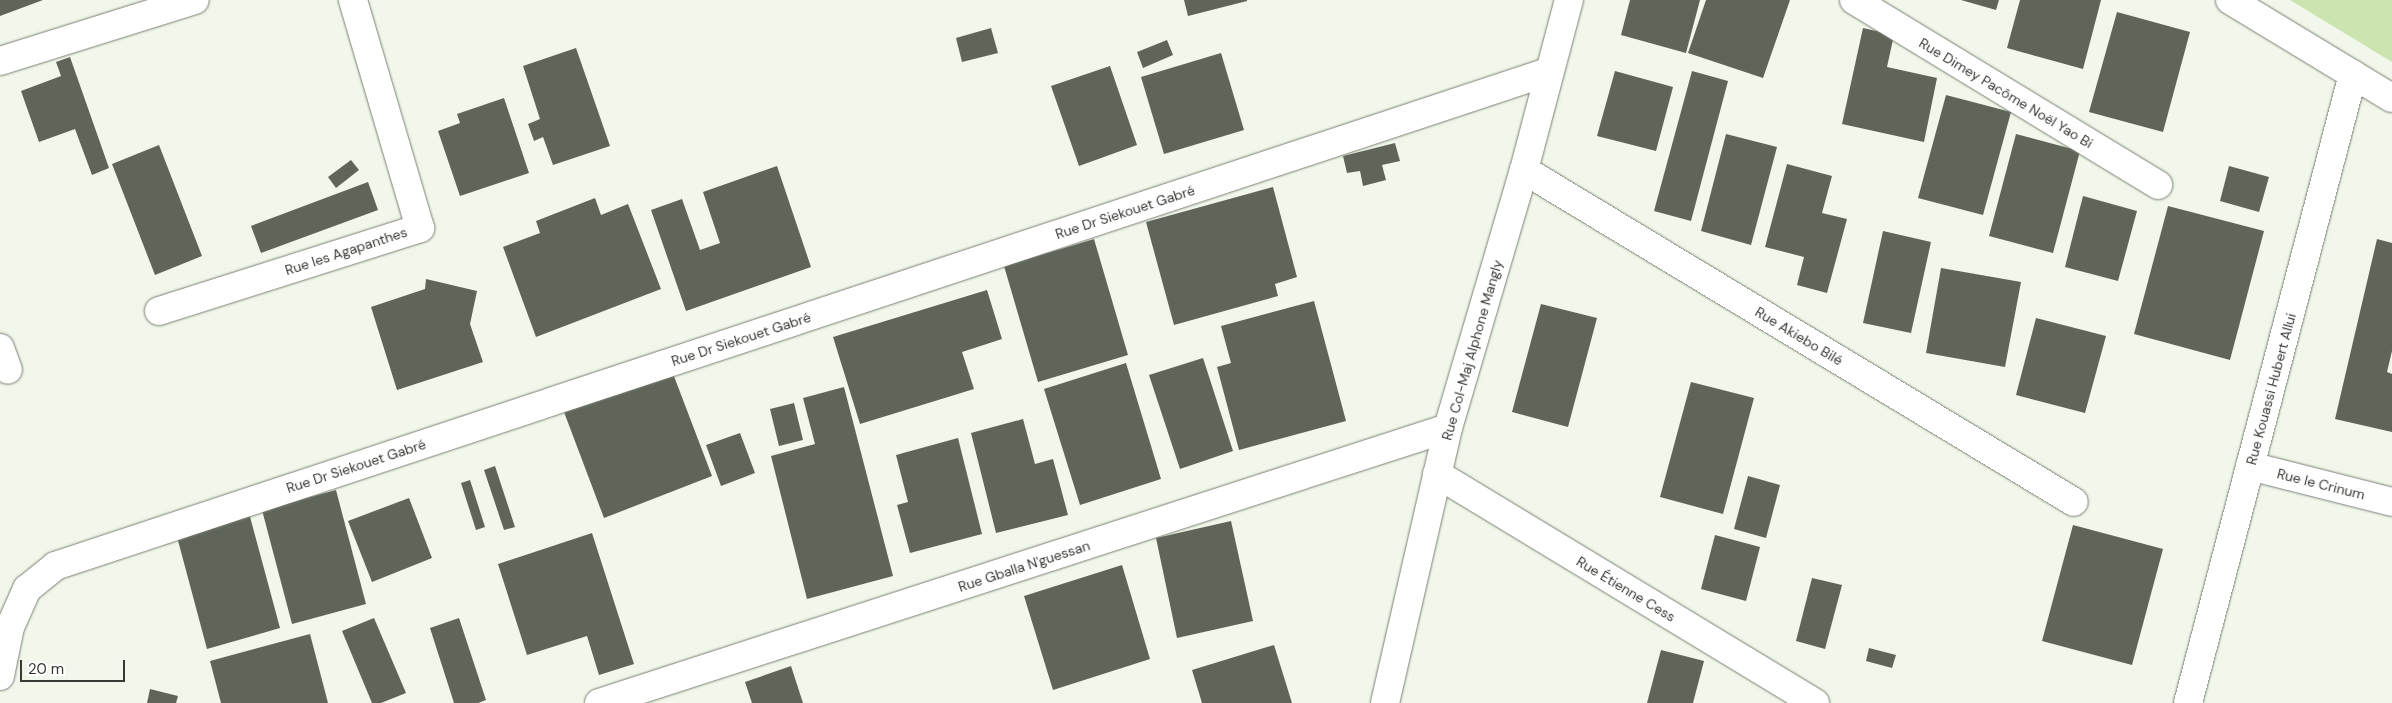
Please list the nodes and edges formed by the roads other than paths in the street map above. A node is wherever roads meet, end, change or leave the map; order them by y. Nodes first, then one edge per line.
1 (195, 0) edge
2 (353, 0) edge
3 (1569, 0) edge
4 (1854, 0) edge
5 (2230, 0) edge
6 (0, 61) edge
7 (1548, 72) junction
8 (2353, 74) junction
9 (2392, 98) edge
10 (1524, 170) junction
11 (2158, 185) dead end
12 (159, 311) dead end
13 (1448, 428) junction
14 (2250, 466) junction
15 (1437, 474) junction
16 (2074, 502) dead end
17 (2392, 502) edge
18 (0, 676) edge
19 (599, 703) edge
20 (1386, 703) edge
21 (1815, 703) edge
22 (2188, 703) edge

1 - 6 street
2 - 12 street, Rue les Agapanthes
3 - 7 street, Rue Col-Maj Alphone Mangly
4 - 11 street, Rue Dimey Pacôme Noël Yao Bi
5 - 8 street
7 - 10 street, Rue Col-Maj Alphone Mangly
7 - 18 street, Rue Dr Siekouet Gabré
8 - 9 street
8 - 14 street, Rue Kouassi Hubert Allui
10 - 13 street, Rue Col-Maj Alphone Mangly
10 - 16 street, Rue Akiebo Bilé
13 - 15 street, Rue Col-Maj Alphone Mangly
13 - 19 street, Rue Gballa N'guessan
14 - 17 street, Rue le Crinum
14 - 22 street, Rue Kouassi Hubert Allui
15 - 20 street, Rue Col-Maj Alphone Mangly
15 - 21 street, Rue Étienne Cess

